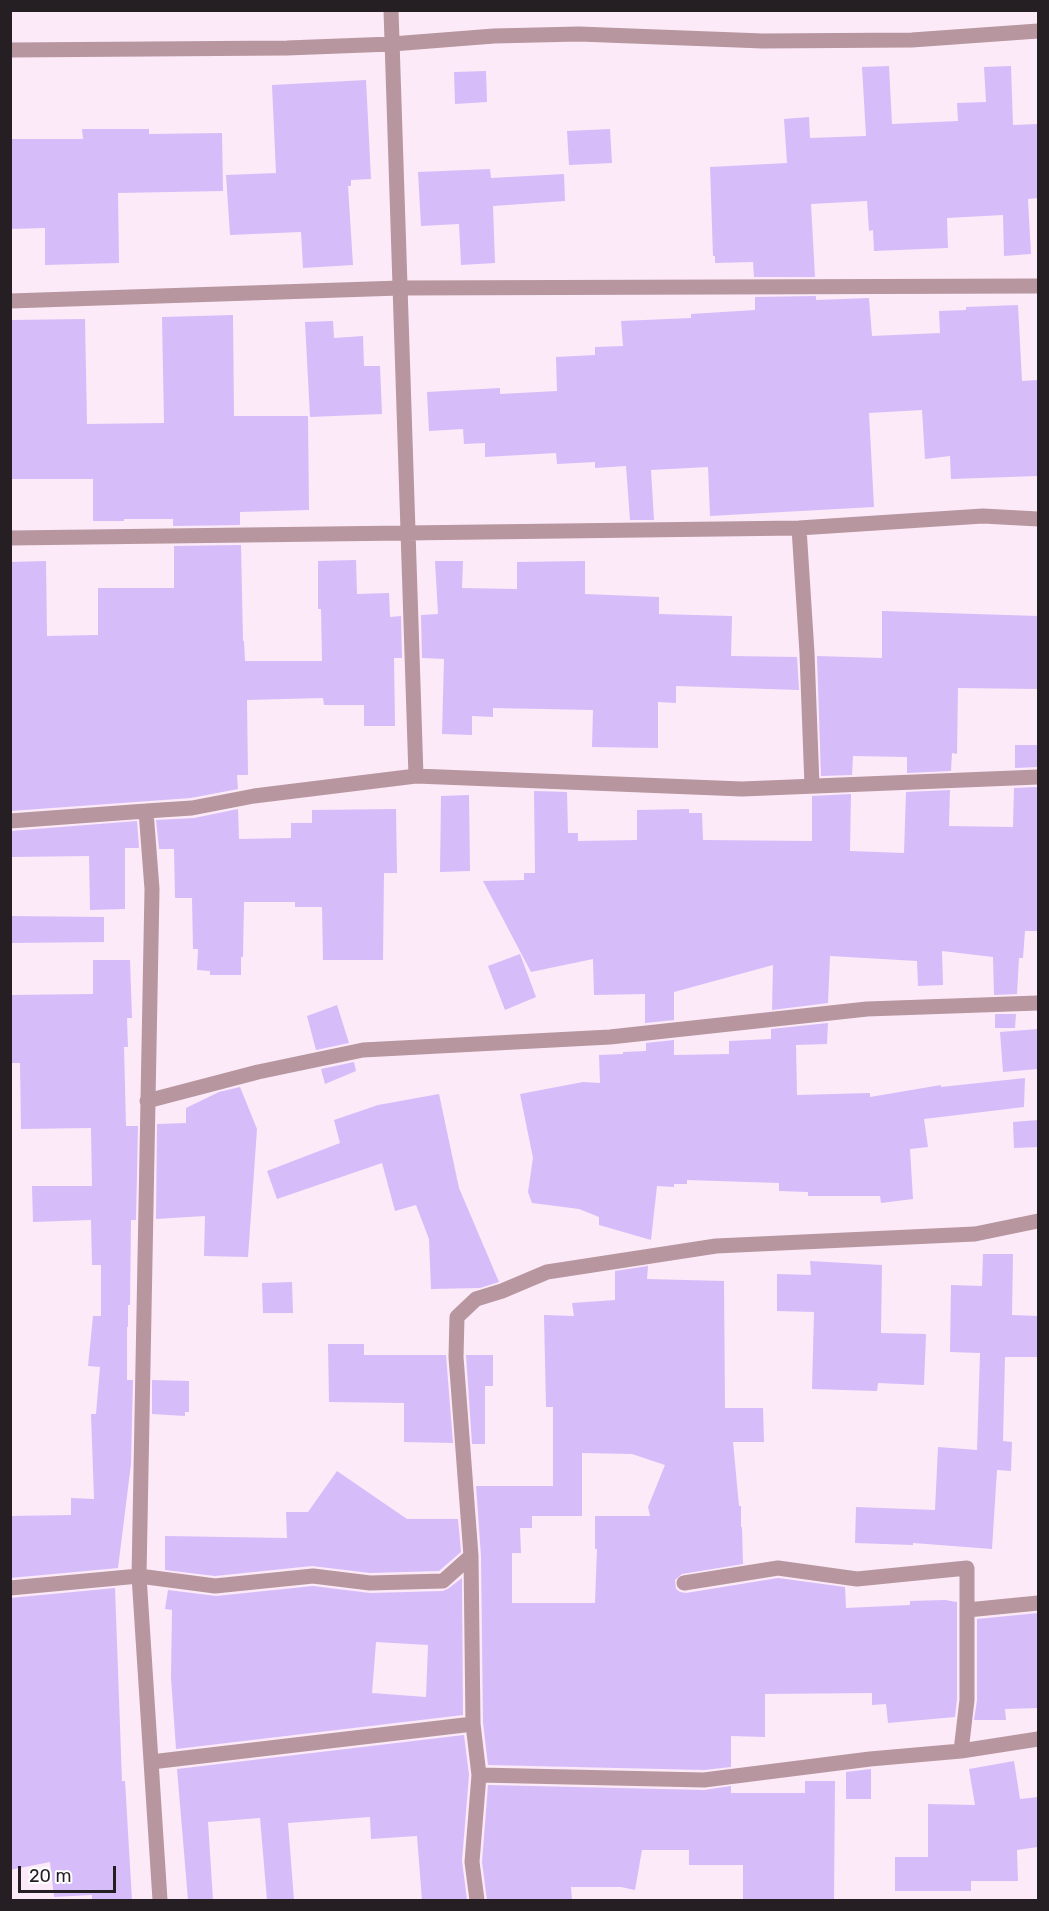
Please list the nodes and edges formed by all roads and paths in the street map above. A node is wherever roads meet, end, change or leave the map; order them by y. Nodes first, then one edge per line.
1 (391, 10) edge
2 (1038, 31) edge
3 (392, 44) junction
4 (10, 50) edge
5 (1038, 286) edge
6 (400, 288) junction
7 (10, 302) edge
8 (1038, 519) edge
9 (799, 528) junction
10 (409, 532) junction
11 (10, 538) edge
12 (416, 776) junction
13 (1038, 777) edge
14 (812, 786) junction
15 (146, 811) junction
16 (10, 821) edge
17 (1038, 1004) edge
18 (147, 1101) junction
19 (1038, 1221) edge
20 (471, 1556) junction
21 (139, 1576) junction
22 (684, 1583) dead end
23 (10, 1588) edge
24 (1038, 1604) edge
25 (967, 1610) junction
26 (473, 1724) junction
27 (1038, 1739) edge
28 (962, 1751) junction
29 (151, 1762) junction
30 (479, 1775) junction
31 (160, 1900) edge
32 (477, 1900) edge

1 - 3 street
2 - 3 street
3 - 4 street
3 - 6 street
5 - 6 street
6 - 7 street
6 - 10 street
8 - 9 street
9 - 10 street
9 - 14 street
10 - 11 street
10 - 12 street
12 - 14 street
12 - 15 street
13 - 14 street
15 - 16 street
15 - 18 street
17 - 18 street
18 - 21 street
19 - 20 street
20 - 21 street
20 - 26 street
21 - 23 street
21 - 29 street
22 - 25 street
24 - 25 street
25 - 28 street
26 - 29 street
26 - 30 street
27 - 28 street
28 - 30 street
29 - 31 street
30 - 32 street

